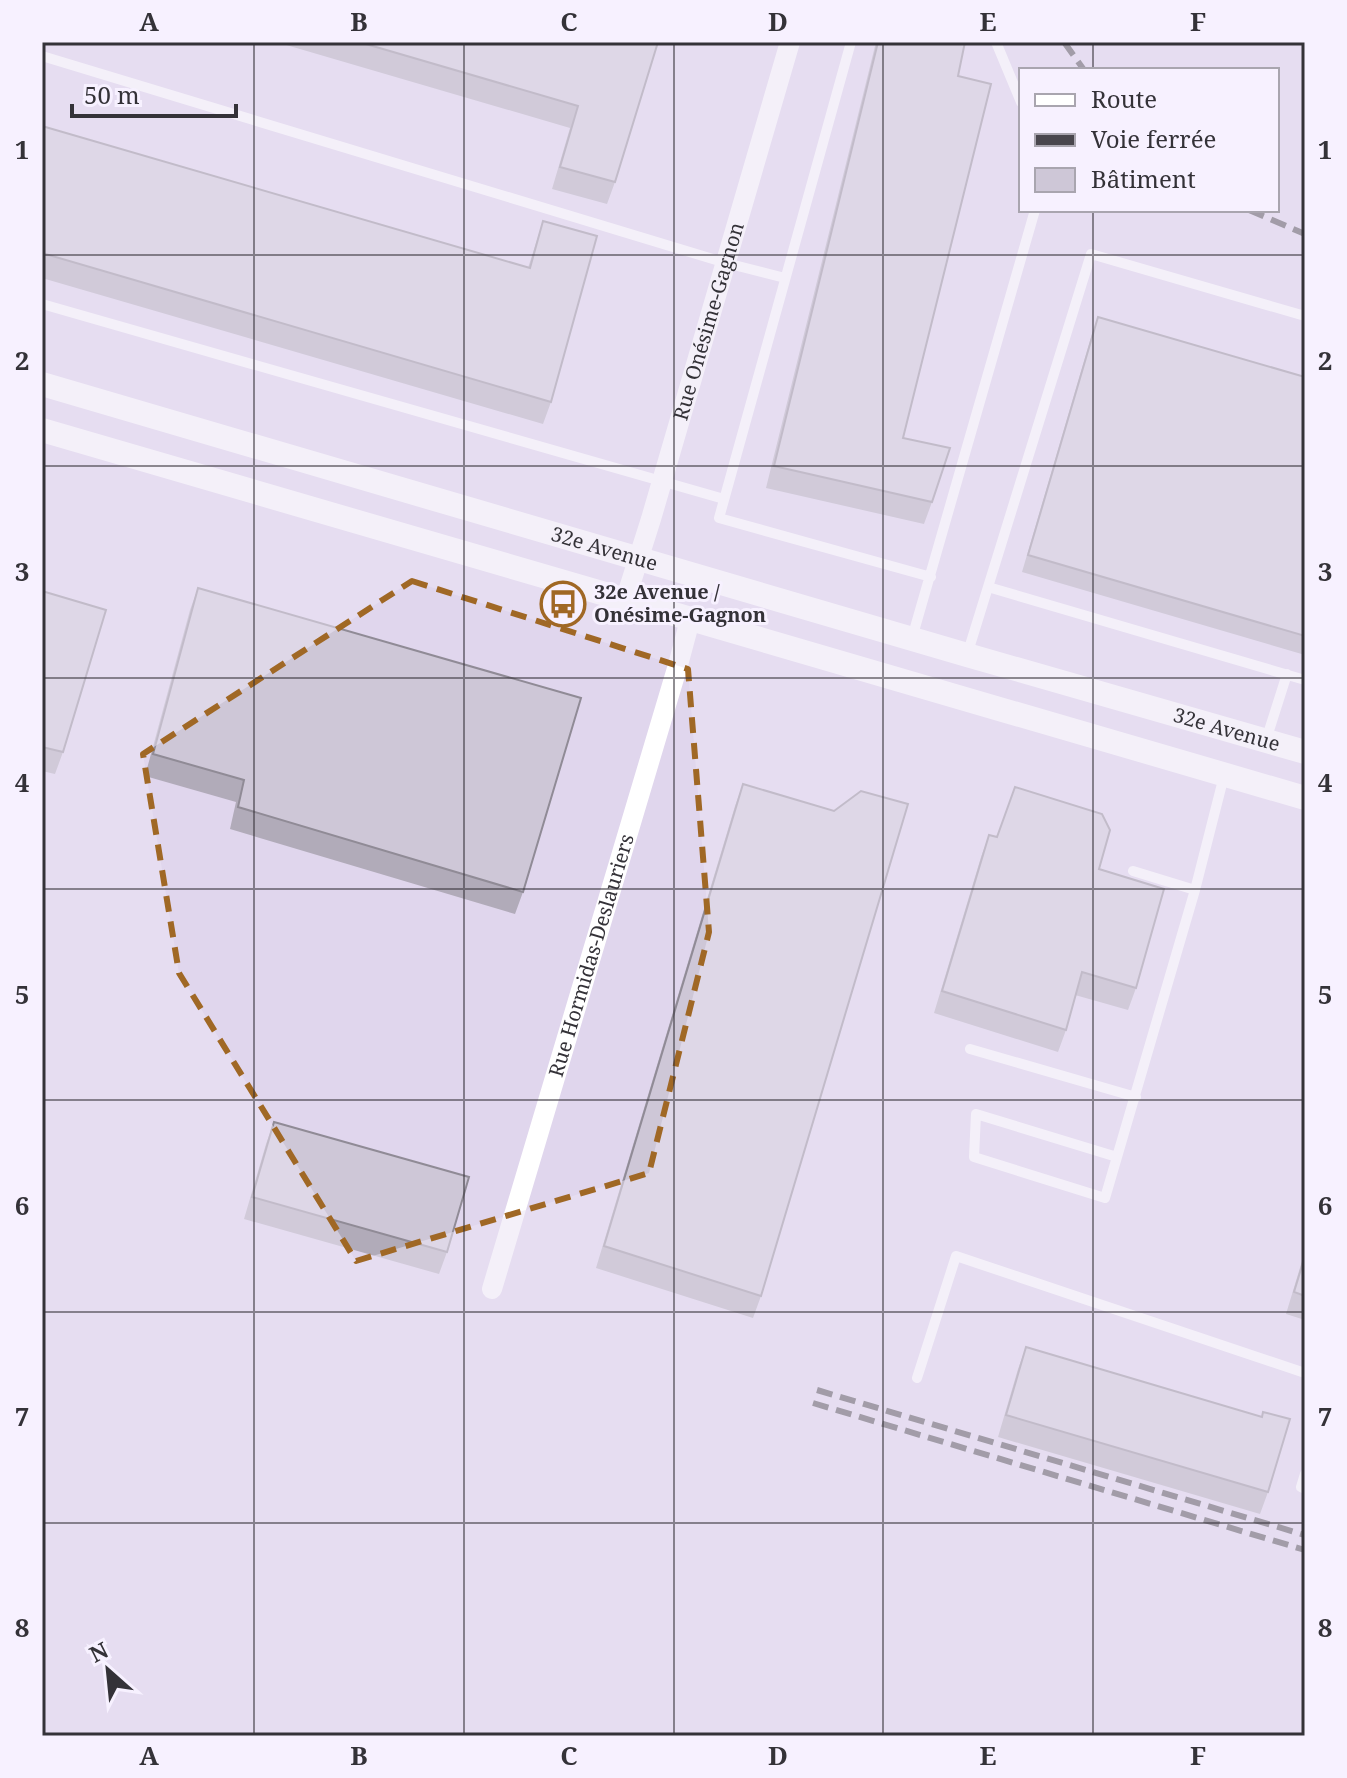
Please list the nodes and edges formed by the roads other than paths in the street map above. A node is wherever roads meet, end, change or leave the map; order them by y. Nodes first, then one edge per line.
1 (790, 42) edge
2 (851, 42) edge
3 (996, 42) edge
4 (42, 56) edge
5 (1019, 97) edge
6 (1034, 212) edge
7 (726, 263) junction
8 (785, 278) junction
9 (42, 304) edge
10 (1305, 316) edge
11 (42, 384) edge
12 (42, 430) edge
13 (662, 481) junction
14 (724, 499) junction
15 (639, 558) junction
16 (931, 577) junction
17 (988, 587) junction
18 (625, 601) junction
19 (690, 620) junction
20 (912, 638) junction
21 (967, 655) junction
22 (1287, 674) junction
23 (1305, 680) edge
24 (1266, 740) junction
25 (1305, 752) edge
26 (1224, 774) junction
27 (1305, 798) edge
28 (1133, 871) dead end
29 (1195, 890) junction
30 (970, 1049) dead end
31 (1136, 1097) junction
32 (1117, 1157) junction
33 (492, 1289) dead end
34 (1305, 1373) edge
35 (917, 1378) dead end
36 (1305, 1474) edge
37 (1305, 1489) edge

1 - 7 street, Rue Onésime-Gagnon
2 - 8 lane
3 - 5 lane
4 - 7 lane
6 - 16 lane
7 - 8 lane
7 - 13 street, Rue Onésime-Gagnon
8 - 14 lane
9 - 13 lane
10 - 17 lane
11 - 15 street, 32e Avenue
12 - 18 street
13 - 14 lane
13 - 15 street, Rue Onésime-Gagnon
14 - 16 lane
15 - 18 street, Rue Onésime-Gagnon
15 - 20 street, 32e Avenue
16 - 20 lane
17 - 21 lane
17 - 22 lane
18 - 19 street
19 - 26 street
19 - 33 street, Rue Hormidas-Deslauriers
20 - 21 street, 32e Avenue
21 - 24 street, 32e Avenue
22 - 23 lane
22 - 24 lane
24 - 25 street, 32e Avenue
26 - 27 street
26 - 29 lane
28 - 29 lane
29 - 31 lane
30 - 31 lane
31 - 32 lane
32 - 32 lane
34 - 35 lane
36 - 37 lane

